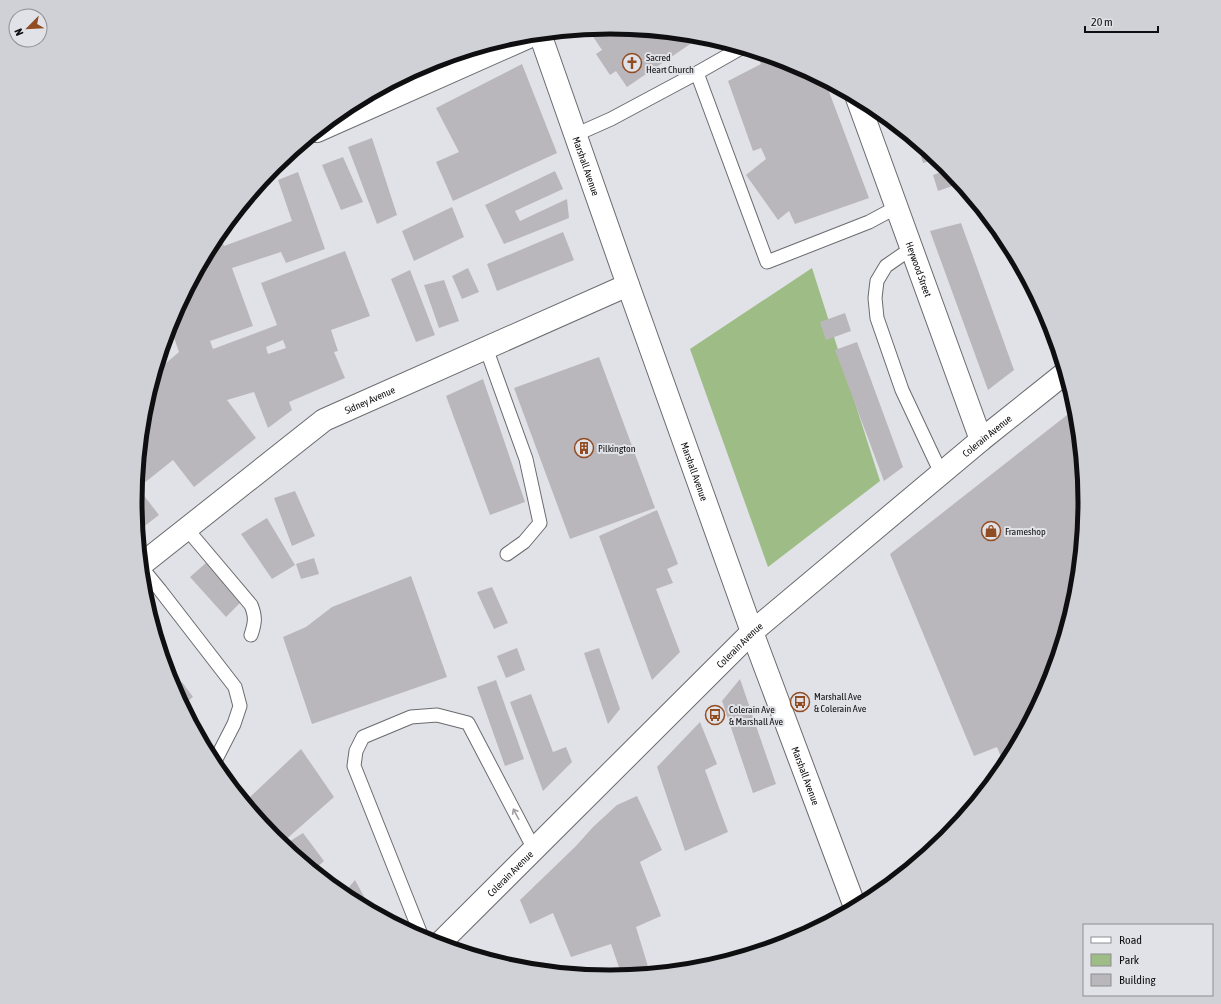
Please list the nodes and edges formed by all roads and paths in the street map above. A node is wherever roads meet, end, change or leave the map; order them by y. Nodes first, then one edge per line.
1 (542, 39) edge
2 (511, 45) edge
3 (736, 51) edge
4 (697, 73) junction
5 (860, 107) edge
6 (339, 121) edge
7 (575, 135) junction
8 (897, 207) junction
9 (912, 248) junction
10 (628, 285) junction
11 (486, 348) junction
12 (1062, 377) edge
13 (981, 440) junction
14 (941, 473) junction
15 (186, 528) junction
16 (507, 554) dead end
17 (147, 560) edge
18 (149, 576) edge
19 (752, 632) junction
20 (250, 635) dead end
21 (217, 756) edge
22 (534, 849) junction
23 (853, 902) edge
24 (419, 928) edge
25 (444, 939) edge

1 - 7 street, Marshall Avenue
2 - 6 street
3 - 4 lane
4 - 7 lane
4 - 8 lane
5 - 8 street, Heywood Street
7 - 10 street, Marshall Avenue
8 - 9 street, Heywood Street
9 - 13 street, Heywood Street
9 - 14 lane
10 - 11 street, Sidney Avenue
10 - 19 street, Marshall Avenue
11 - 15 street, Sidney Avenue
11 - 16 lane
12 - 13 street, Colerain Avenue
13 - 14 street, Colerain Avenue
14 - 19 street, Colerain Avenue
15 - 17 street, Sidney Avenue
15 - 20 lane
18 - 21 lane
19 - 22 street, Colerain Avenue
19 - 23 street, Marshall Avenue
22 -> 24 lane
22 - 25 street, Colerain Avenue

